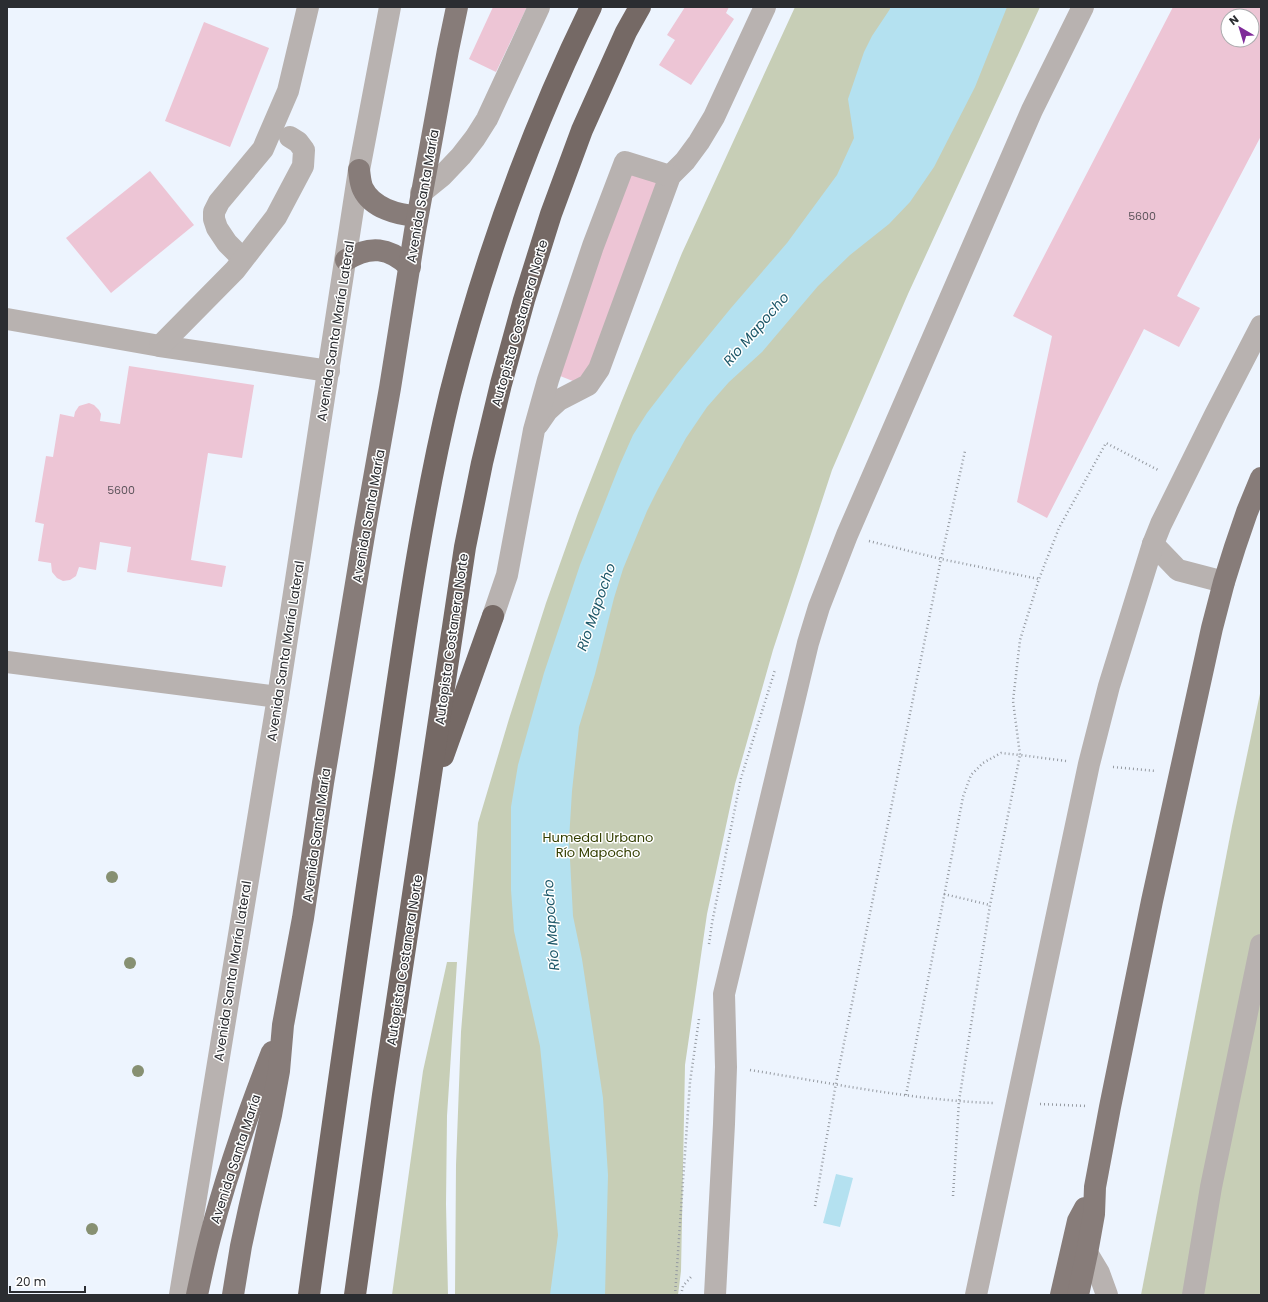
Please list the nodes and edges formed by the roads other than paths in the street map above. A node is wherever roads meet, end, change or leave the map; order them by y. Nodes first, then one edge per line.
1 (308, 7) edge
2 (390, 7) edge
3 (457, 7) edge
4 (539, 7) edge
5 (591, 7) edge
6 (640, 7) edge
7 (765, 7) edge
8 (1083, 7) edge
9 (290, 137) dead end
10 (359, 170) junction
11 (670, 176) junction
12 (421, 193) junction
13 (417, 216) junction
14 (243, 259) junction
15 (346, 260) junction
16 (410, 267) junction
17 (7, 319) edge
18 (1261, 326) edge
19 (160, 346) junction
20 (329, 370) junction
21 (534, 430) junction
22 (1261, 478) edge
23 (1153, 544) junction
24 (1224, 582) junction
25 (493, 616) joint
26 (7, 662) edge
27 (278, 697) junction
28 (428, 795) junction
29 (1261, 945) edge
30 (283, 1025) junction
31 (1095, 1187) junction
32 (1088, 1253) junction
33 (180, 1295) edge
34 (196, 1295) edge
35 (233, 1295) edge
36 (309, 1295) edge
37 (355, 1295) edge
38 (715, 1295) edge
39 (976, 1295) edge
40 (1061, 1295) edge
41 (1078, 1295) edge
42 (1107, 1295) edge
43 (1193, 1295) edge

1 - 14 street
2 - 10 street, Avenida Santa María Lateral
3 - 12 main road, Avenida Santa María
4 - 12 street
5 - 36 highway
6 - 28 highway, Autopista Costanera Norte
7 - 11 street
8 - 38 street
9 - 14 street
10 - 13 main road
10 - 15 street, Avenida Santa María Lateral
11 - 21 street
11 - 21 street
12 - 13 main road, Avenida Santa María
13 - 16 main road, Avenida Santa María
14 - 19 street
15 - 16 main road
15 - 20 street, Avenida Santa María Lateral
16 - 30 main road, Avenida Santa María
17 - 19 street
18 - 23 street
19 - 20 street
20 - 27 street, Avenida Santa María Lateral
21 - 25 street
22 - 24 main road
23 - 24 street
23 - 39 street
24 - 31 main road
25 - 28 highway
26 - 27 street
27 - 33 street, Avenida Santa María Lateral
28 - 37 highway, Autopista Costanera Norte
29 - 43 street
30 - 34 main road, Avenida Santa María
30 - 35 main road, Avenida Santa María
31 - 32 main road
31 - 40 main road
32 - 41 main road
32 - 42 street

